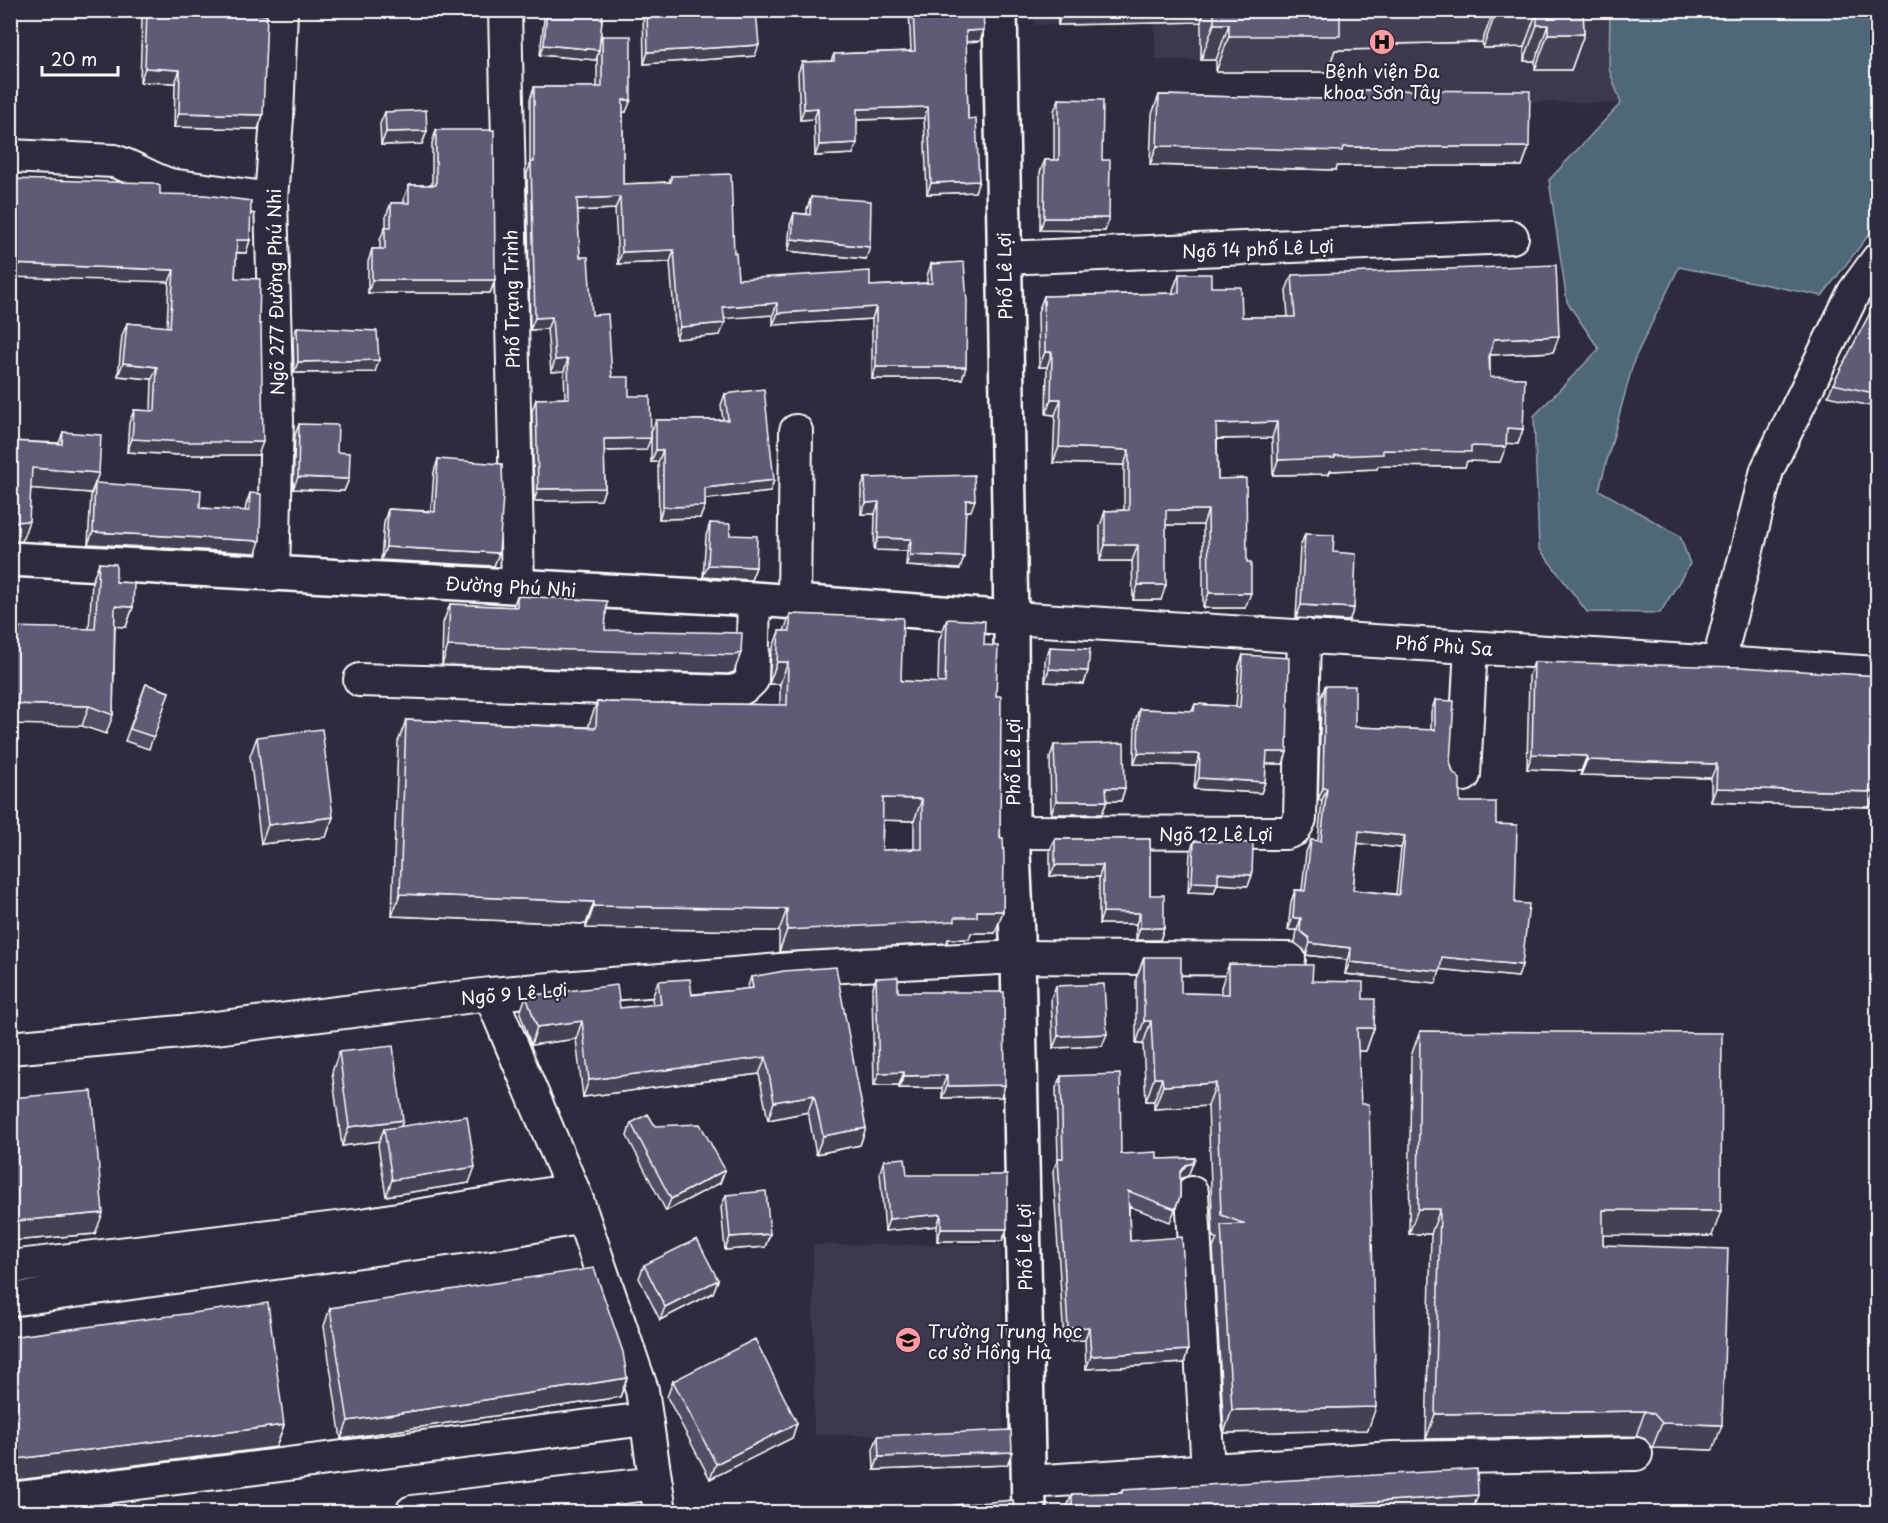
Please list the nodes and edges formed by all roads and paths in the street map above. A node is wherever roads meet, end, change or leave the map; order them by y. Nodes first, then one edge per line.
1 (281, 10) edge
2 (505, 10) edge
3 (1000, 10) edge
4 (10, 156) edge
5 (271, 199) junction
6 (1512, 237) dead end
7 (1004, 258) junction
8 (1878, 260) edge
9 (796, 431) dead end
10 (10, 559) edge
11 (273, 574) junction
12 (518, 587) junction
13 (754, 599) junction
14 (794, 602) junction
15 (1011, 618) junction
16 (1304, 635) junction
17 (1471, 647) junction
18 (1718, 664) junction
19 (1878, 673) edge
20 (360, 680) dead end
21 (1464, 775) dead end
22 (1012, 832) junction
23 (1018, 957) junction
24 (1289, 959) dead end
25 (490, 994) junction
26 (10, 1048) edge
27 (1192, 1193) dead end
28 (578, 1204) junction
29 (10, 1267) edge
30 (10, 1300) edge
31 (646, 1419) junction
32 (1636, 1454) dead end
33 (1208, 1471) junction
34 (1029, 1497) edge
35 (658, 1498) edge
36 (10, 1499) edge
37 (412, 1512) edge

1 - 5 street, Ngõ 277 Đường Phú Nhi
2 - 12 street, Phố Trạng Trình
3 - 7 main road, Phố Lê Lợi
4 - 5 street
5 - 11 street, Ngõ 277 Đường Phú Nhi
6 - 7 street, Ngõ 14 phố Lê Lợi
7 - 15 main road, Phố Lê Lợi
8 - 18 street
9 - 14 street
10 - 11 main road, Đường Phú Nhi
11 - 12 main road, Đường Phú Nhi
12 - 13 main road, Đường Phú Nhi
13 - 14 main road, Đường Phú Nhi
13 - 20 street
14 - 15 main road, Đường Phú Nhi
15 - 16 street, Phố Phù Sa
15 - 22 main road, Phố Lê Lợi
16 - 17 street, Phố Phù Sa
16 - 22 street, Ngõ 12 Lê Lợi
17 - 18 street, Phố Phù Sa
17 - 21 street
18 - 19 street, Phố Phù Sa
22 - 23 main road, Phố Lê Lợi
23 - 24 street, Ngõ 9 Lê Lợi
23 - 25 street, Ngõ 9 Lê Lợi
23 - 34 main road, Phố Lê Lợi
25 - 26 street, Ngõ 9 Lê Lợi
25 - 28 street
27 - 33 street
28 - 29 street
28 - 30 street
28 - 31 street
31 - 35 street
31 - 36 street
32 - 33 street
33 - 34 street
35 - 37 street

